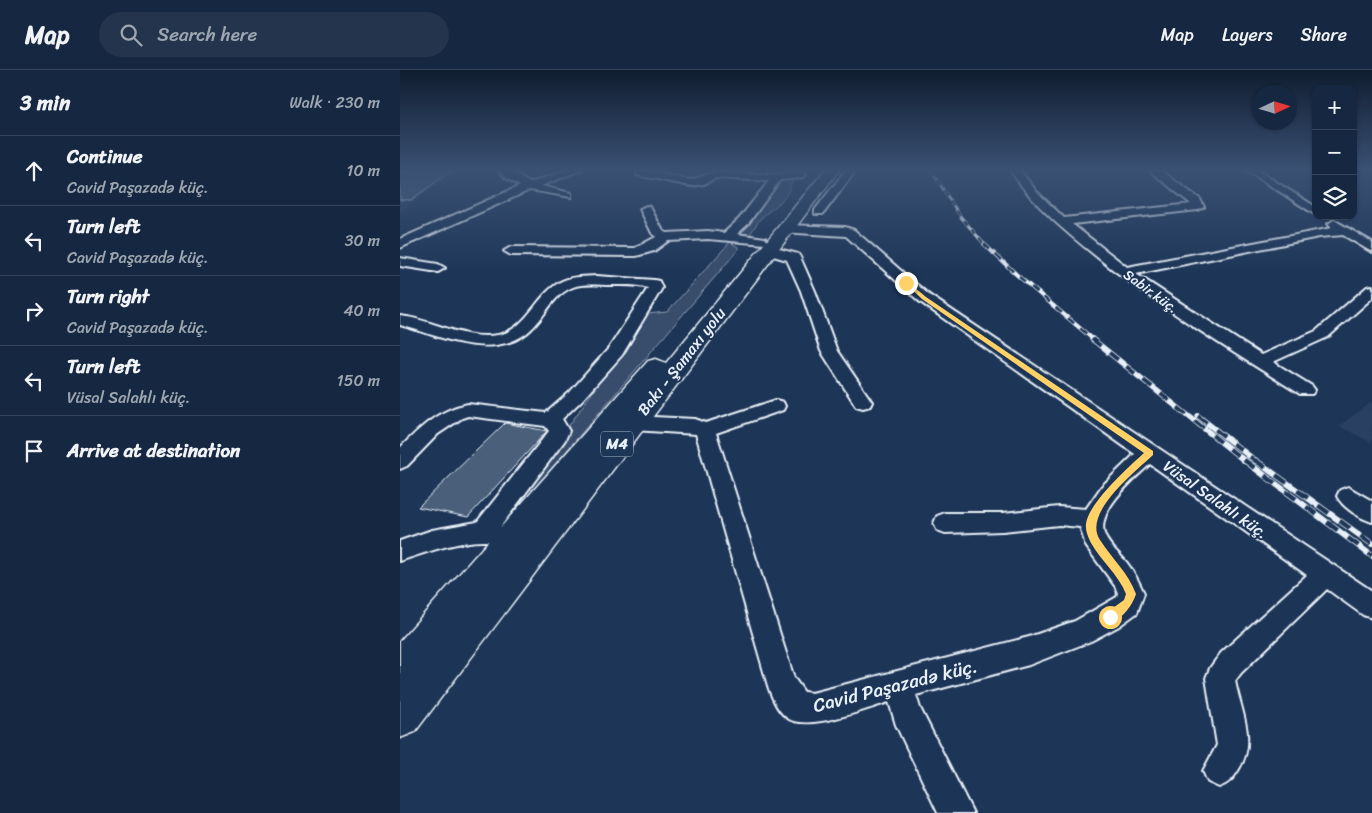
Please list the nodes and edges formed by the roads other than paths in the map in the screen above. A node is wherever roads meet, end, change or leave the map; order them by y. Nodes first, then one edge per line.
1 (488, 205) edge
2 (757, 205) edge
3 (799, 205) edge
4 (1044, 205) edge
5 (1197, 205) edge
6 (646, 209) dead end
7 (1328, 220) edge
8 (1061, 222) junction
9 (1345, 231) junction
10 (599, 237) dead end
11 (665, 237) junction
12 (727, 237) junction
13 (771, 240) junction
14 (400, 244) edge
15 (1372, 248) edge
16 (511, 251) dead end
17 (600, 252) junction
18 (400, 262) edge
19 (438, 268) dead end
20 (1124, 272) junction
21 (1372, 290) edge
22 (401, 320) edge
23 (1259, 362) junction
24 (1306, 390) dead end
25 (863, 402) dead end
26 (776, 406) dead end
27 (550, 420) junction
28 (633, 423) junction
29 (705, 430) junction
30 (1150, 453) junction
31 (400, 461) edge
32 (1348, 496) dead end
33 (1372, 513) edge
34 (1092, 520) junction
35 (945, 523) dead end
36 (484, 531) junction
37 (509, 539) junction
38 (401, 548) edge
39 (1325, 574) junction
40 (1372, 606) edge
41 (400, 668) edge
42 (898, 685) junction
43 (400, 717) edge
44 (1219, 771) dead end
45 (956, 813) edge

1 - 14 street
2 - 12 street
3 - 13 highway, Bakı - Şamaxı yolu / M4
4 - 8 street, Sabir küç.
5 - 8 street
6 - 11 street
7 - 9 street
8 - 20 street, Sabir küç.
9 - 15 street
9 - 20 street
10 - 17 street
11 - 12 street
11 - 17 street
12 - 13 street
13 - 25 street
13 - 28 highway, Bakı - Şamaxı yolu / M4
13 - 30 street, Vüsal Salahlı küç.
13 - 37 highway, Bakı - Şamaxı yolu / M4
16 - 17 street
18 - 19 street
20 - 23 street, Sabir küç.
21 - 23 street
22 - 27 street
23 - 24 street, Sabir küç.
26 - 29 street
27 - 31 street
27 - 36 street
28 - 29 street
28 - 43 highway, Bakı - Şamaxı yolu / M4
29 - 42 street, Cavid Paşazadə küç.
30 - 34 street
30 - 39 street, Vüsal Salahlı küç.
32 - 33 street
34 - 35 street
34 - 42 street, Cavid Paşazadə küç.
36 - 37 street
36 - 38 street
37 - 41 highway, Bakı - Şamaxı yolu / M4
39 - 40 street, Vüsal Salahlı küç.
39 - 44 street
42 - 45 street

